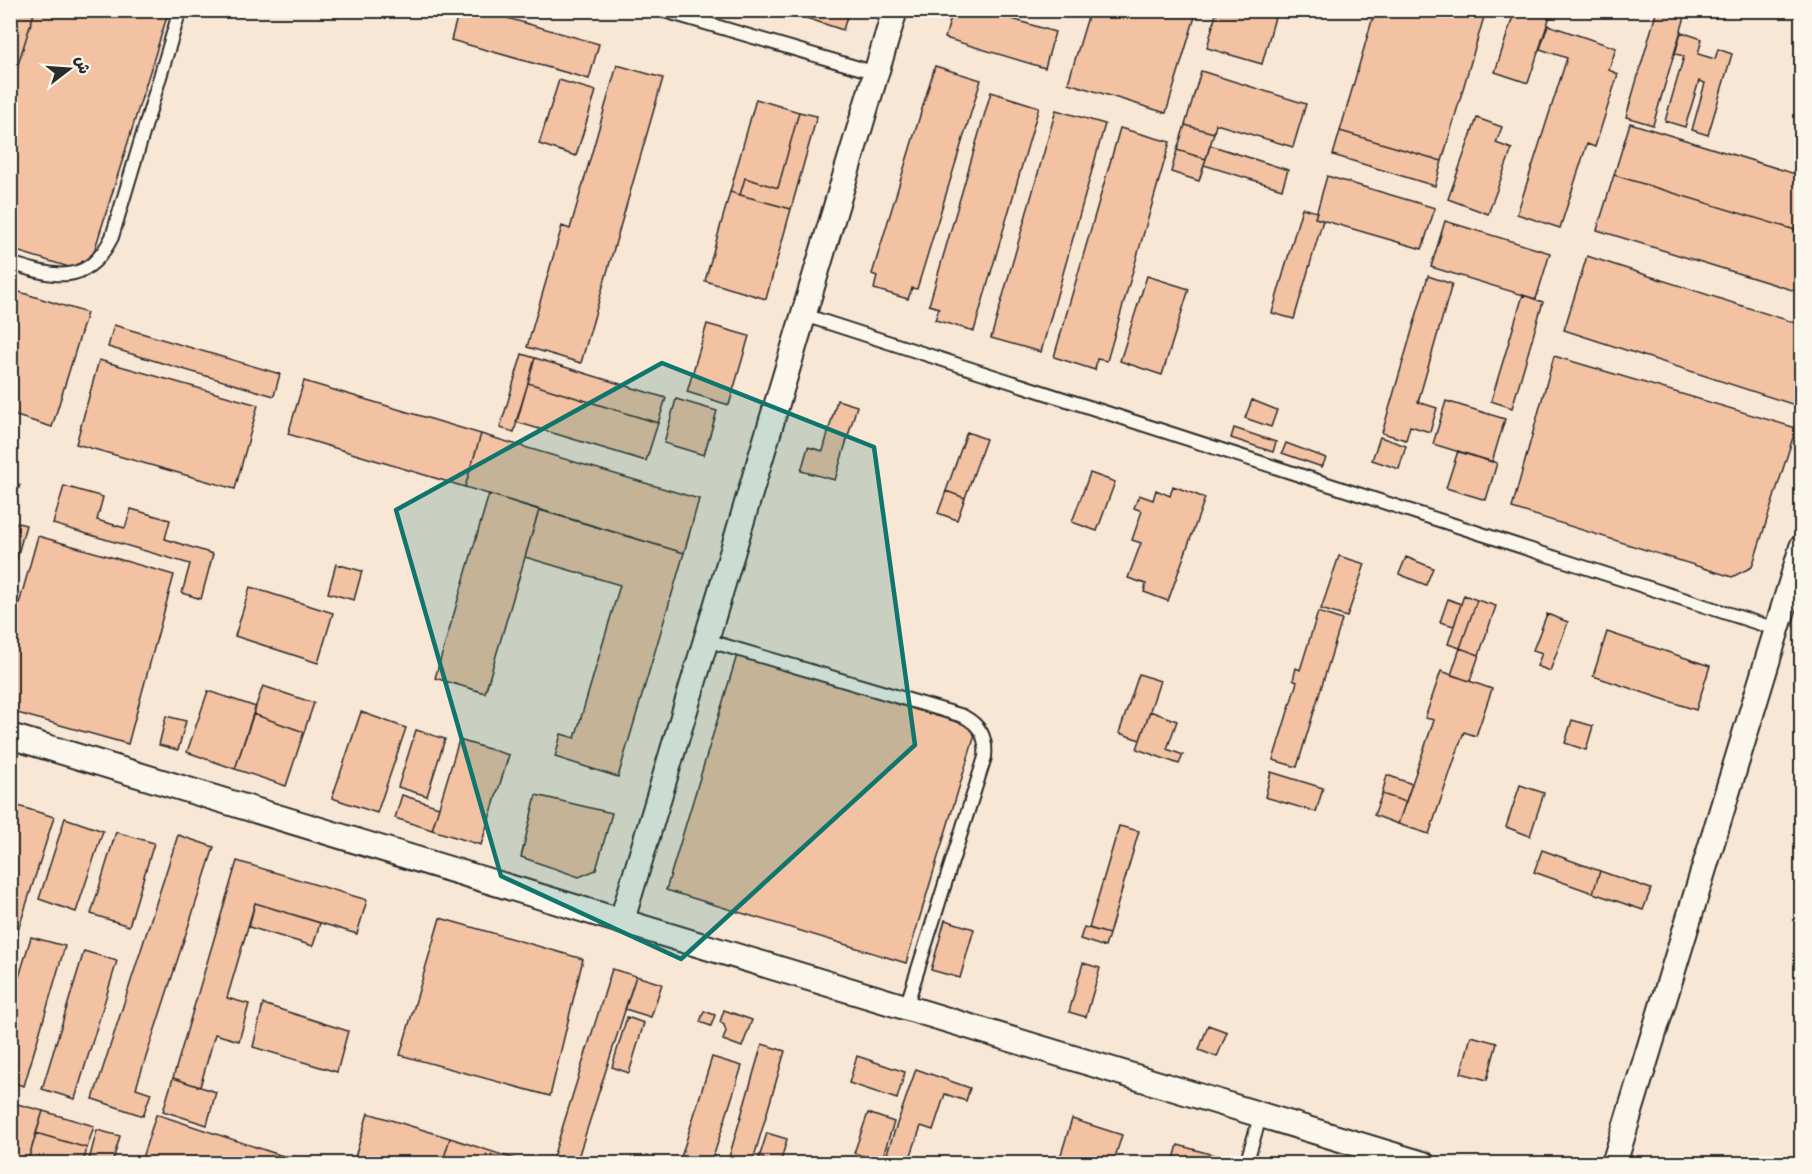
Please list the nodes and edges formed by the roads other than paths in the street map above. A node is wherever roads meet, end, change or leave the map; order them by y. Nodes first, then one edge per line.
1 (180, 10) edge
2 (661, 10) edge
3 (895, 10) edge
4 (876, 73) junction
5 (10, 263) edge
6 (804, 315) junction
7 (1802, 547) edge
8 (1776, 629) junction
9 (706, 640) junction
10 (10, 736) edge
11 (622, 920) junction
12 (906, 1007) junction
13 (1261, 1114) junction
14 (1391, 1159) edge
15 (1246, 1164) edge
16 (1423, 1164) edge
17 (1614, 1164) edge

1 - 5 lane
2 - 4 lane
3 - 4 street
4 - 6 street
6 - 8 lane
6 - 9 street
7 - 8 street
8 - 17 street
9 - 11 street
9 - 12 lane
10 - 11 street
11 - 12 street
12 - 13 street
13 - 14 street
13 - 15 lane
14 - 16 street

